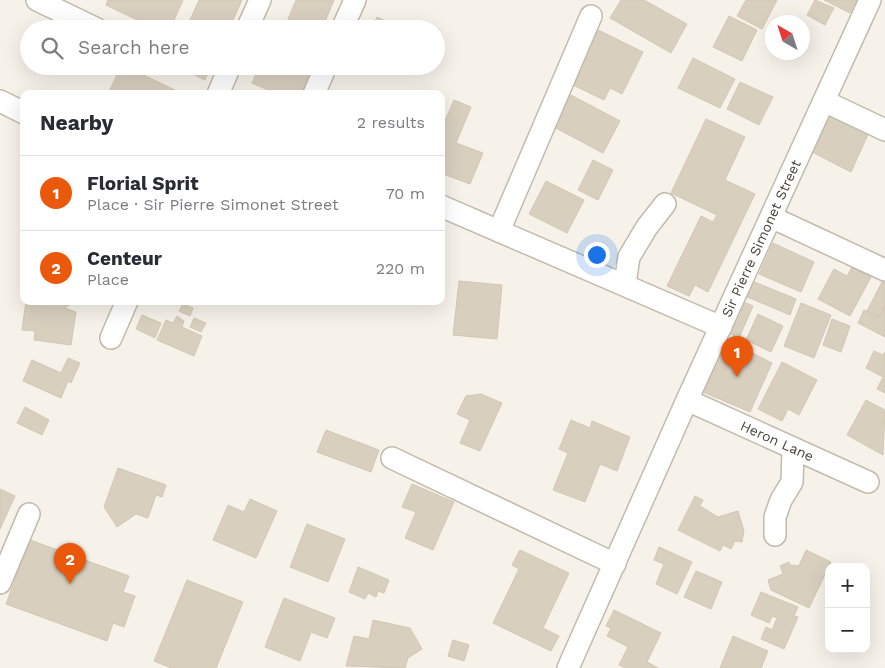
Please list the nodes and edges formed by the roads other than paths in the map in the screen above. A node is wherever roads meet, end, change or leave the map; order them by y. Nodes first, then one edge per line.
1 (37, 0) edge
2 (260, 0) edge
3 (355, 0) edge
4 (870, 0) edge
5 (591, 16) dead end
6 (78, 20) edge
7 (251, 20) edge
8 (346, 20) edge
9 (226, 75) edge
10 (322, 75) edge
11 (220, 90) edge
12 (316, 90) edge
13 (0, 101) edge
14 (824, 101) junction
15 (20, 111) edge
16 (885, 130) edge
17 (665, 204) dead end
18 (445, 208) edge
19 (771, 217) junction
20 (499, 231) junction
21 (885, 270) edge
22 (625, 284) junction
23 (125, 305) edge
24 (721, 327) junction
25 (111, 338) dead end
26 (687, 400) junction
27 (793, 450) junction
28 (392, 458) dead end
29 (868, 482) dead end
30 (29, 514) dead end
31 (775, 535) dead end
32 (615, 564) junction
33 (0, 583) edge
34 (568, 668) edge

1 - 6 street
2 - 7 street
3 - 8 street
4 - 14 street, Sir Pierre Simonet Street
5 - 20 street
9 - 11 street
10 - 12 street
13 - 15 street
14 - 16 street
14 - 19 street, Sir Pierre Simonet Street
17 - 22 street
18 - 20 street
19 - 21 street
19 - 24 street, Sir Pierre Simonet Street
20 - 22 street
22 - 24 street
23 - 25 street
24 - 26 street, Sir Pierre Simonet Street
26 - 27 street, Heron Lane
26 - 32 street, Sir Pierre Simonet Street
27 - 29 street, Heron Lane
27 - 31 street
28 - 32 street
30 - 33 street
32 - 34 street, Sir Pierre Simonet Street

